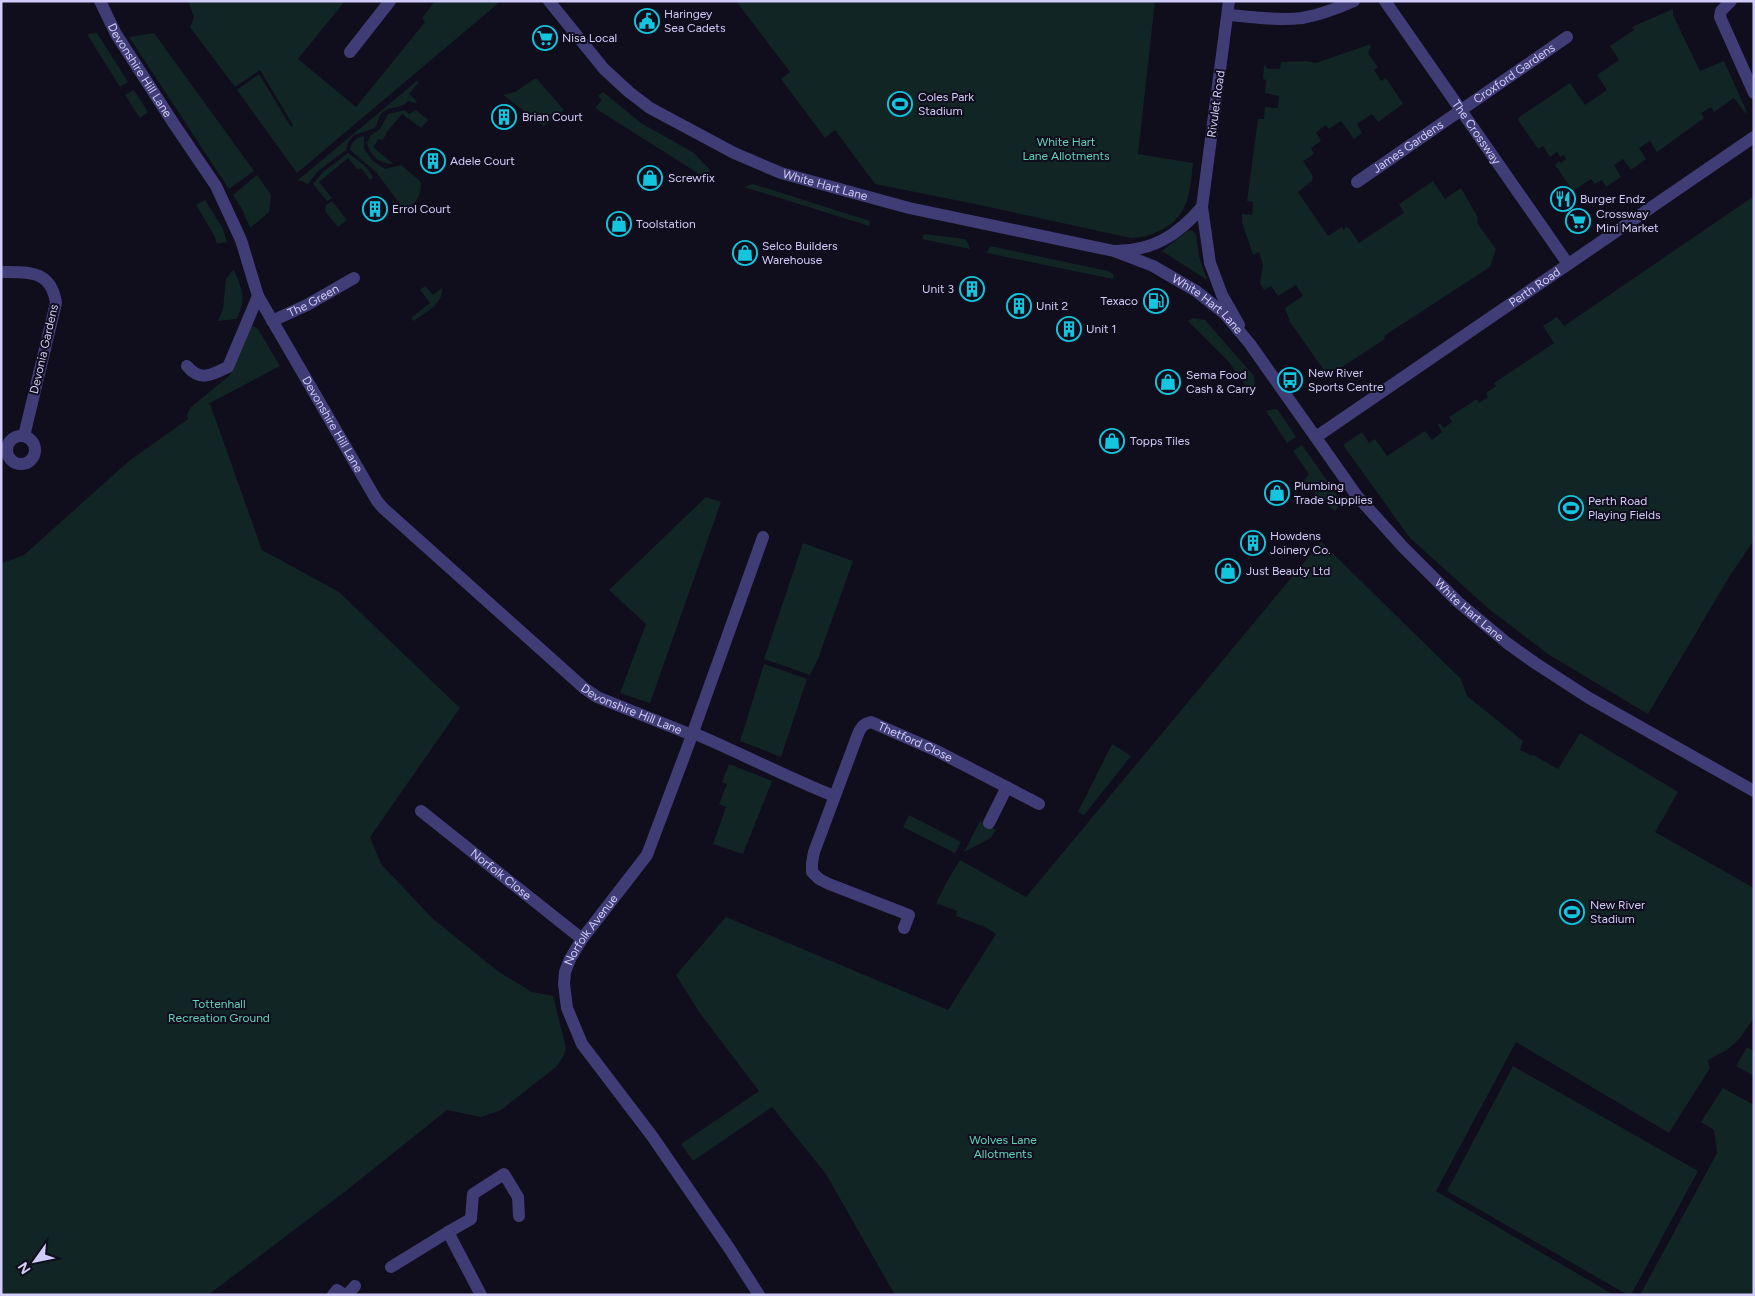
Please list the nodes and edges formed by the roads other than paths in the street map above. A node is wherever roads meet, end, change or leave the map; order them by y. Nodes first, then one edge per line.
1 (100, 1) edge
2 (390, 1) edge
3 (550, 1) edge
4 (1229, 1) edge
5 (1354, 1) edge
6 (1385, 1) edge
7 (1731, 1) edge
8 (1228, 15) junction
9 (1567, 37) dead end
10 (350, 52) dead end
11 (1754, 93) edge
12 (1461, 111) junction
13 (1754, 137) edge
14 (1357, 182) dead end
15 (1202, 206) junction
16 (1114, 251) junction
17 (1568, 264) junction
18 (1, 272) edge
19 (354, 278) dead end
20 (258, 296) junction
21 (272, 321) junction
22 (1250, 344) junction
23 (187, 366) dead end
24 (24, 436) dead end
25 (1316, 438) junction
26 (763, 537) dead end
27 (693, 734) junction
28 (1007, 787) junction
29 (1754, 791) edge
30 (834, 796) junction
31 (1039, 804) dead end
32 (421, 811) dead end
33 (989, 823) dead end
34 (904, 928) dead end
35 (582, 939) junction
36 (519, 1216) dead end
37 (448, 1232) junction
38 (391, 1267) dead end
39 (349, 1292) edge
40 (333, 1295) edge
41 (481, 1295) edge
42 (759, 1295) edge

1 - 20 street, Devonshire Hill Lane
2 - 10 street
3 - 16 street, White Hart Lane
4 - 8 street, Rivulet Road
5 - 8 street
6 - 12 street, The Crossway
7 - 11 street
8 - 15 street, Rivulet Road
9 - 12 street, Croxford Gardens
12 - 14 street, James Gardens
12 - 17 street, The Crossway
13 - 17 street, Perth Road
15 - 16 street
15 - 22 street, Rivulet Road
16 - 22 street, White Hart Lane
17 - 25 street, Perth Road
18 - 24 street, Devonia Gardens
19 - 21 street, The Green
20 - 21 street, Devonshire Hill Lane
20 - 23 street
21 - 27 street, Devonshire Hill Lane
22 - 25 street, White Hart Lane
25 - 29 street, White Hart Lane
26 - 27 street, Norfolk Avenue
27 - 30 street
27 - 35 street, Norfolk Avenue
28 - 30 street, Thetford Close
28 - 31 street, Thetford Close
28 - 33 street
30 - 34 street, Thetford Close
32 - 35 street, Norfolk Close
35 - 42 street, Norfolk Avenue
36 - 37 street
37 - 38 street
37 - 41 street
39 - 40 street

